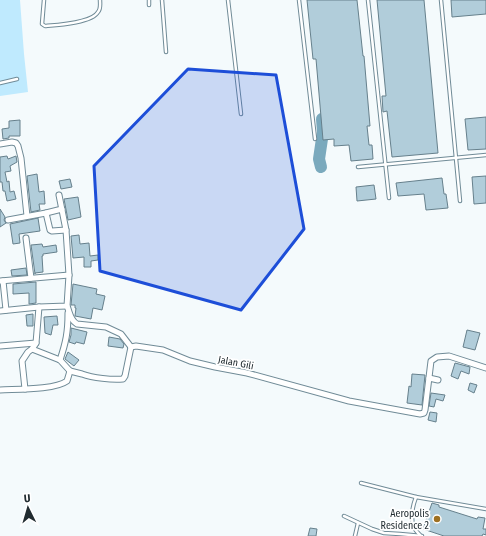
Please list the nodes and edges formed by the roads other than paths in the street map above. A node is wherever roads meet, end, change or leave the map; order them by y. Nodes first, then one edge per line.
1 (44, 0) edge
2 (100, 0) edge
3 (149, 0) edge
4 (162, 0) edge
5 (228, 0) edge
6 (299, 0) edge
7 (368, 0) edge
8 (441, 0) edge
9 (149, 5) dead end
10 (166, 52) dead end
11 (17, 79) dead end
12 (0, 83) edge
13 (241, 114) dead end
14 (315, 139) dead end
15 (0, 144) edge
16 (486, 155) edge
17 (455, 158) junction
18 (386, 165) junction
19 (358, 167) dead end
20 (59, 195) dead end
21 (389, 198) dead end
22 (460, 201) dead end
23 (62, 208) junction
24 (46, 213) junction
25 (27, 216) junction
26 (8, 220) dead end
27 (66, 230) junction
28 (26, 238) dead end
29 (69, 275) junction
30 (31, 278) junction
31 (2, 281) edge
32 (68, 306) junction
33 (39, 307) junction
34 (3, 310) edge
35 (36, 343) junction
36 (0, 346) edge
37 (131, 347) junction
38 (32, 349) junction
39 (60, 360) junction
40 (486, 368) edge
41 (70, 371) junction
42 (429, 378) junction
43 (438, 380) dead end
44 (25, 389) junction
45 (0, 390) edge
46 (361, 483) dead end
47 (416, 496) junction
48 (486, 509) edge
49 (344, 516) dead end
50 (358, 523) junction
51 (355, 536) edge
52 (421, 536) edge

1 - 2 lane
3 - 9 lane
4 - 10 lane
5 - 13 lane
6 - 14 lane
7 - 18 lane
8 - 17 lane
11 - 12 lane
15 - 25 street
16 - 17 lane
17 - 18 lane
17 - 22 lane
18 - 19 lane
18 - 21 lane
20 - 23 street
23 - 24 street
23 - 27 street
24 - 25 street
24 - 27 street
25 - 26 street
27 - 29 street
28 - 30 street
29 - 30 street
29 - 32 street
30 - 31 street
31 - 34 street
32 - 33 street
32 - 37 street
32 - 39 street
33 - 34 street
33 - 35 street
35 - 36 street
35 - 38 street
37 - 41 street
37 - 42 street, Jalan Gili
38 - 39 street
38 - 44 street
39 - 41 street
40 - 42 street
41 - 44 street
42 - 43 street
44 - 45 street
46 - 47 lane
47 - 48 lane
47 - 52 lane
49 - 50 lane
50 - 51 lane
50 - 52 lane

